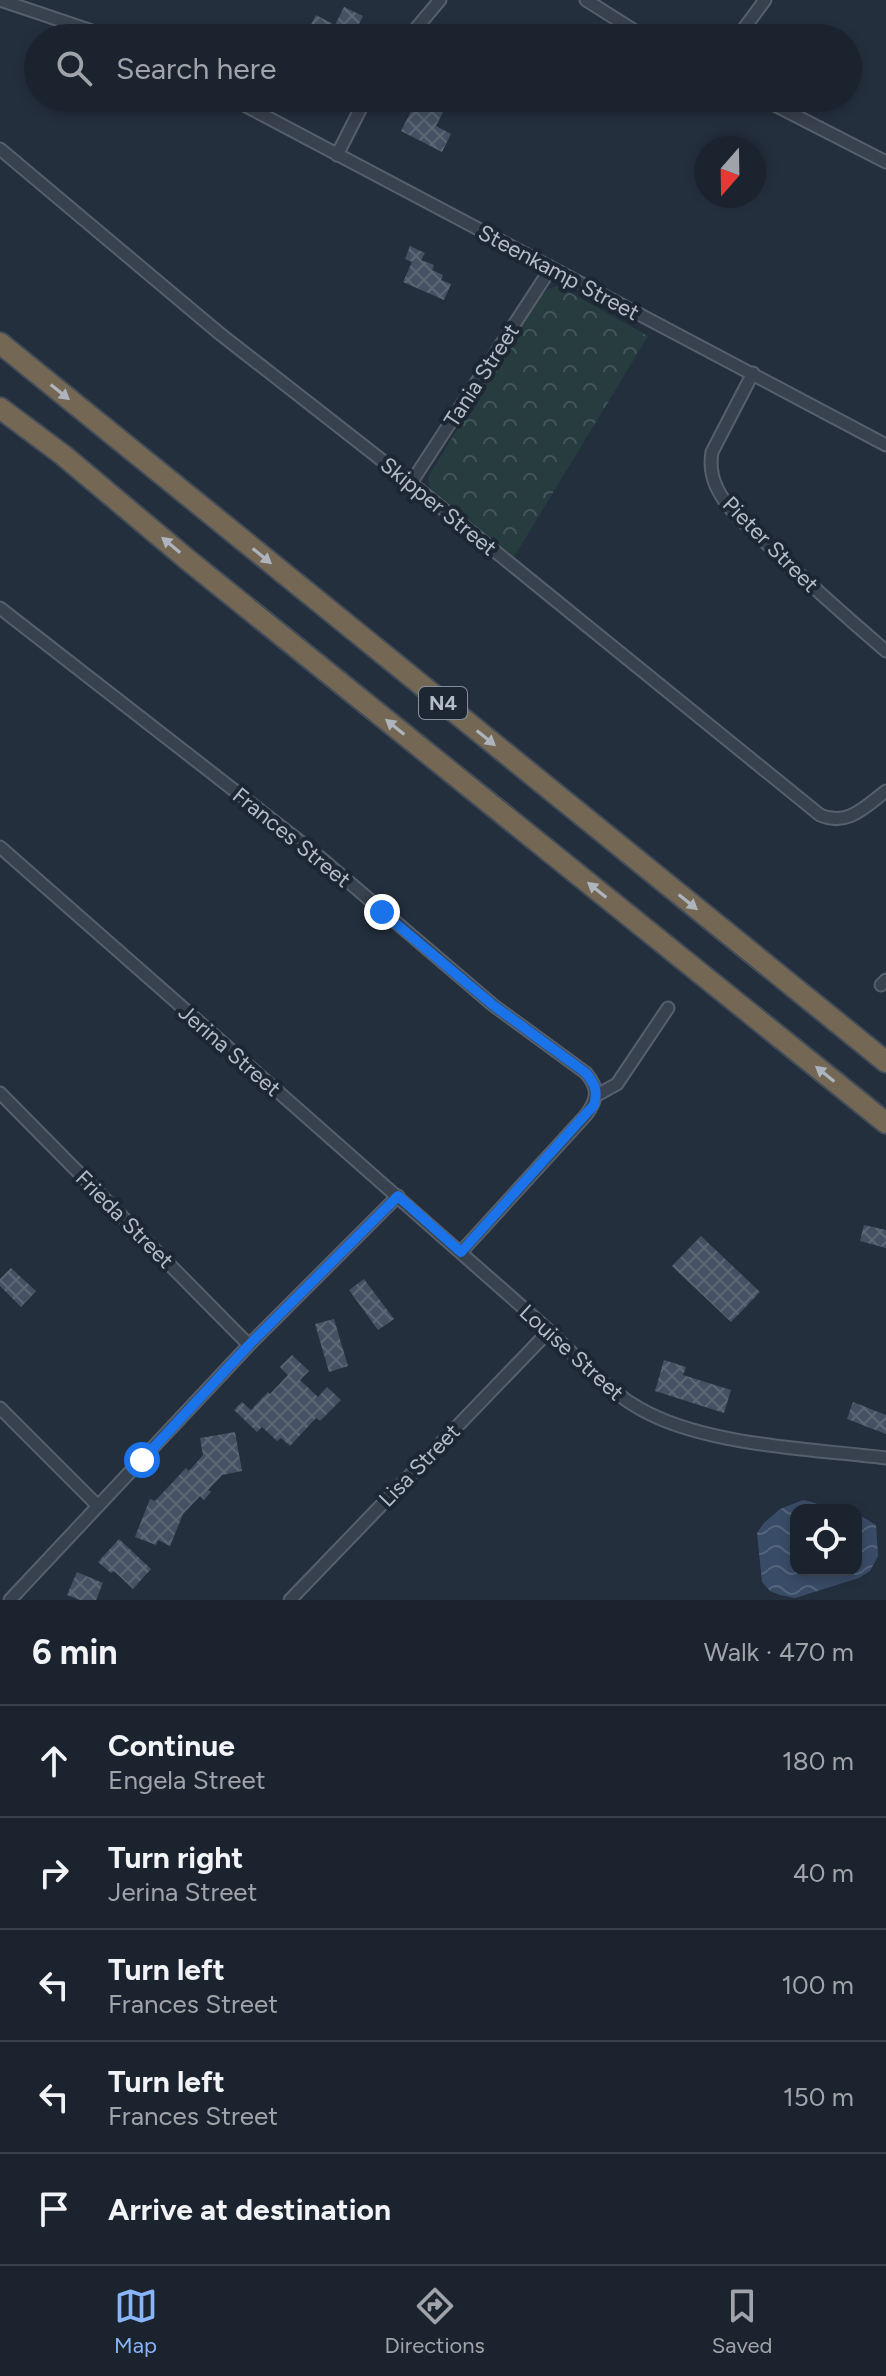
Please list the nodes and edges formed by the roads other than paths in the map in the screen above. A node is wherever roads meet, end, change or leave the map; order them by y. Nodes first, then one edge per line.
1 (0, 0) edge
2 (440, 0) edge
3 (586, 0) edge
4 (765, 0) edge
5 (71, 24) edge
6 (420, 24) edge
7 (624, 24) edge
8 (747, 24) edge
9 (257, 112) edge
10 (359, 112) edge
11 (788, 112) edge
12 (0, 149) edge
13 (337, 155) junction
14 (886, 162) edge
15 (551, 268) junction
16 (0, 343) edge
17 (753, 373) junction
18 (0, 408) edge
19 (886, 445) edge
20 (411, 483) junction
21 (0, 608) edge
22 (886, 651) edge
23 (886, 791) edge
24 (0, 847) edge
25 (668, 1008) dead end
26 (886, 1062) edge
27 (0, 1093) edge
28 (597, 1095) junction
29 (886, 1123) edge
30 (398, 1196) junction
31 (461, 1252) junction
32 (549, 1331) junction
33 (249, 1345) junction
34 (0, 1408) edge
35 (886, 1458) edge
36 (98, 1506) junction
37 (10, 1600) edge
38 (290, 1600) edge

1 - 5 street
2 - 6 street
3 - 7 street
4 - 8 street
9 - 13 street, Steenkamp Street
10 - 13 street
11 - 14 street
12 - 20 street, Skipper Street
13 - 15 street, Steenkamp Street
15 - 17 street, Steenkamp Street
15 - 20 street, Tania Street
16 -> 26 highway, N4
17 - 19 street, Steenkamp Street
17 - 22 street, Pieter Street
29 -> 18 highway, N4
20 - 23 street, Skipper Street
21 - 28 street, Frances Street
24 - 30 street, Jerina Street
25 - 28 street
27 - 33 street, Frieda Street
28 - 31 street
30 - 31 street, Jerina Street
30 - 33 street
31 - 32 street, Louise Street
32 - 35 street, Louise Street
32 - 38 street, Lisa Street
33 - 36 street
34 - 36 street
36 - 37 street

